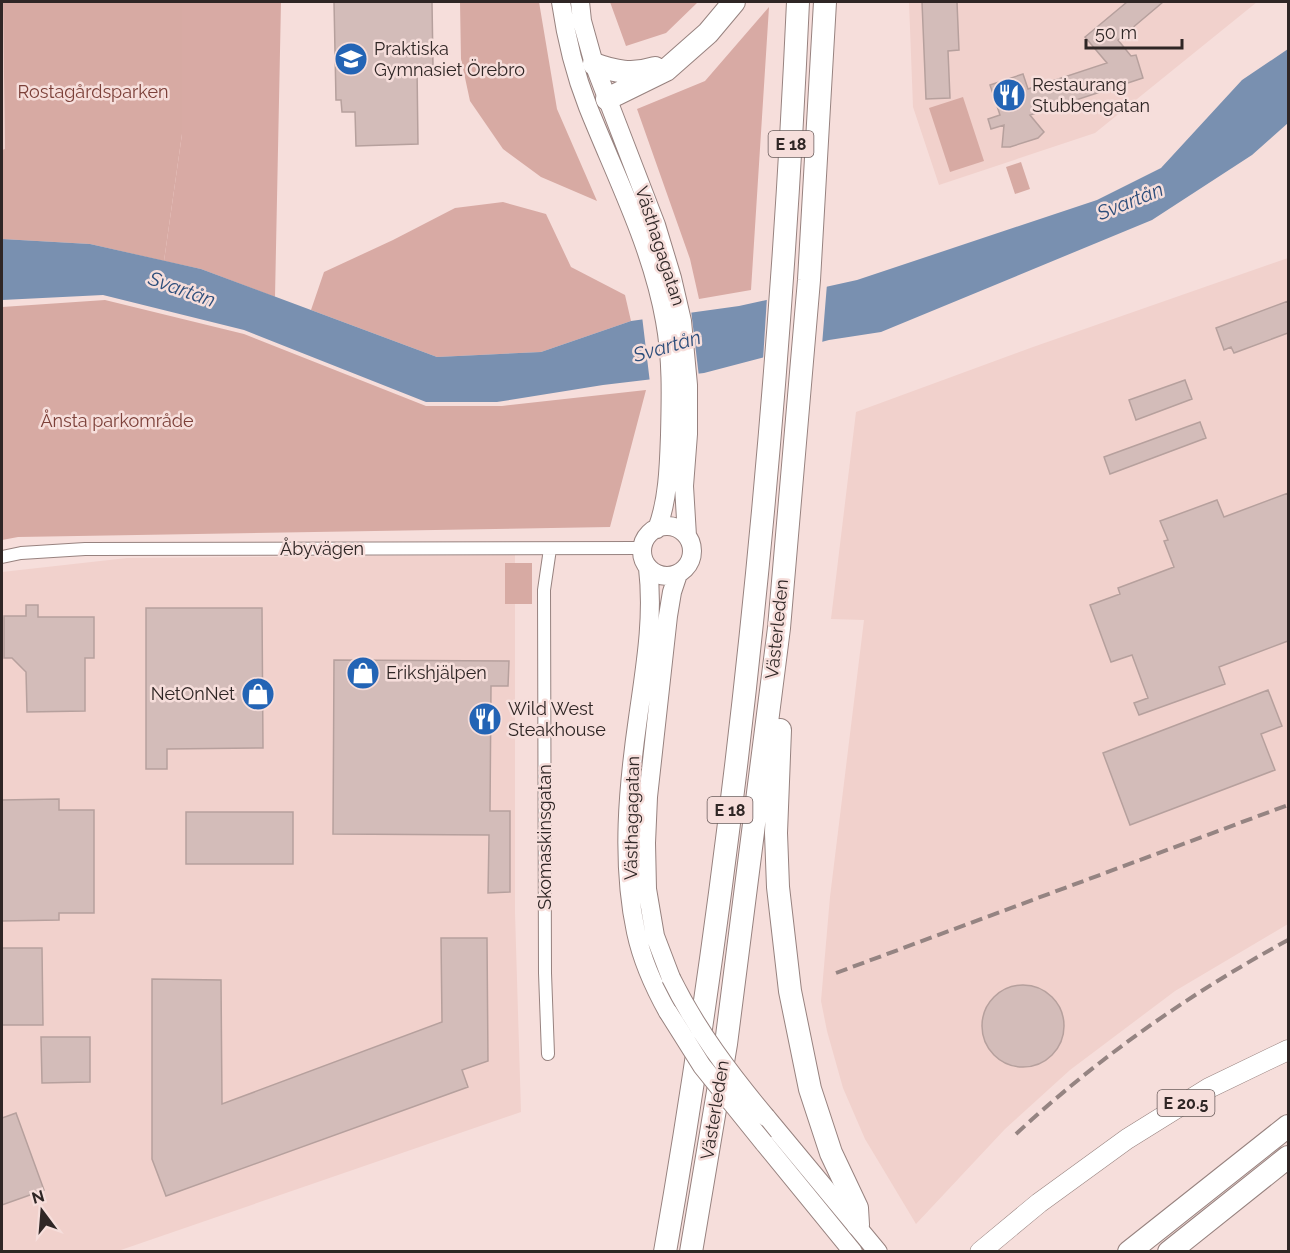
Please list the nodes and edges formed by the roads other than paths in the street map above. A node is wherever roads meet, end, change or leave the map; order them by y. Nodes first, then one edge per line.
1 (561, 2) edge
2 (580, 2) edge
3 (734, 2) edge
4 (798, 2) edge
5 (825, 2) edge
6 (673, 62) junction
7 (594, 64) junction
8 (598, 95) junction
9 (669, 301) junction
10 (680, 387) junction
11 (659, 522) junction
12 (687, 536) junction
13 (642, 548) junction
14 (550, 549) junction
15 (2, 557) edge
16 (648, 568) junction
17 (678, 573) junction
18 (779, 628) junction
19 (1288, 1050) edge
20 (548, 1054) dead end
21 (1288, 1126) edge
22 (1288, 1157) edge
23 (858, 1225) junction
24 (665, 1251) edge
25 (691, 1251) edge
26 (854, 1251) edge
27 (878, 1251) edge
28 (980, 1251) edge
29 (1129, 1251) edge
30 (1169, 1251) edge

1 - 8 main road, Västhagagatan
2 - 7 main road, Västhagagatan
3 - 6 highway
4 - 24 highway, Västerleden / E 18
5 - 18 highway, Västerleden / E 18
6 - 7 highway
6 - 8 highway
7 - 8 main road, Västhagagatan
8 - 9 main road, Västhagagatan
8 - 9 main road, Västhagagatan
9 - 10 main road, Västhagagatan
10 - 11 main road, Västhagagatan
10 - 12 main road, Västhagagatan
11 - 12 main road
11 - 13 main road
12 - 17 main road
13 - 14 street, Åbyvägen
13 - 16 main road
14 - 15 street, Åbyvägen
14 - 20 street, Skomaskinsgatan
16 - 17 main road
16 - 26 main road, Västhagagatan, bridge
17 - 23 main road, Västhagagatan, bridge
18 - 23 highway, E 18
18 - 25 highway, Västerleden / E 18
19 - 28 main road, E 20.5
21 - 29 highway
22 - 30 highway
23 - 27 main road, Västhagagatan

